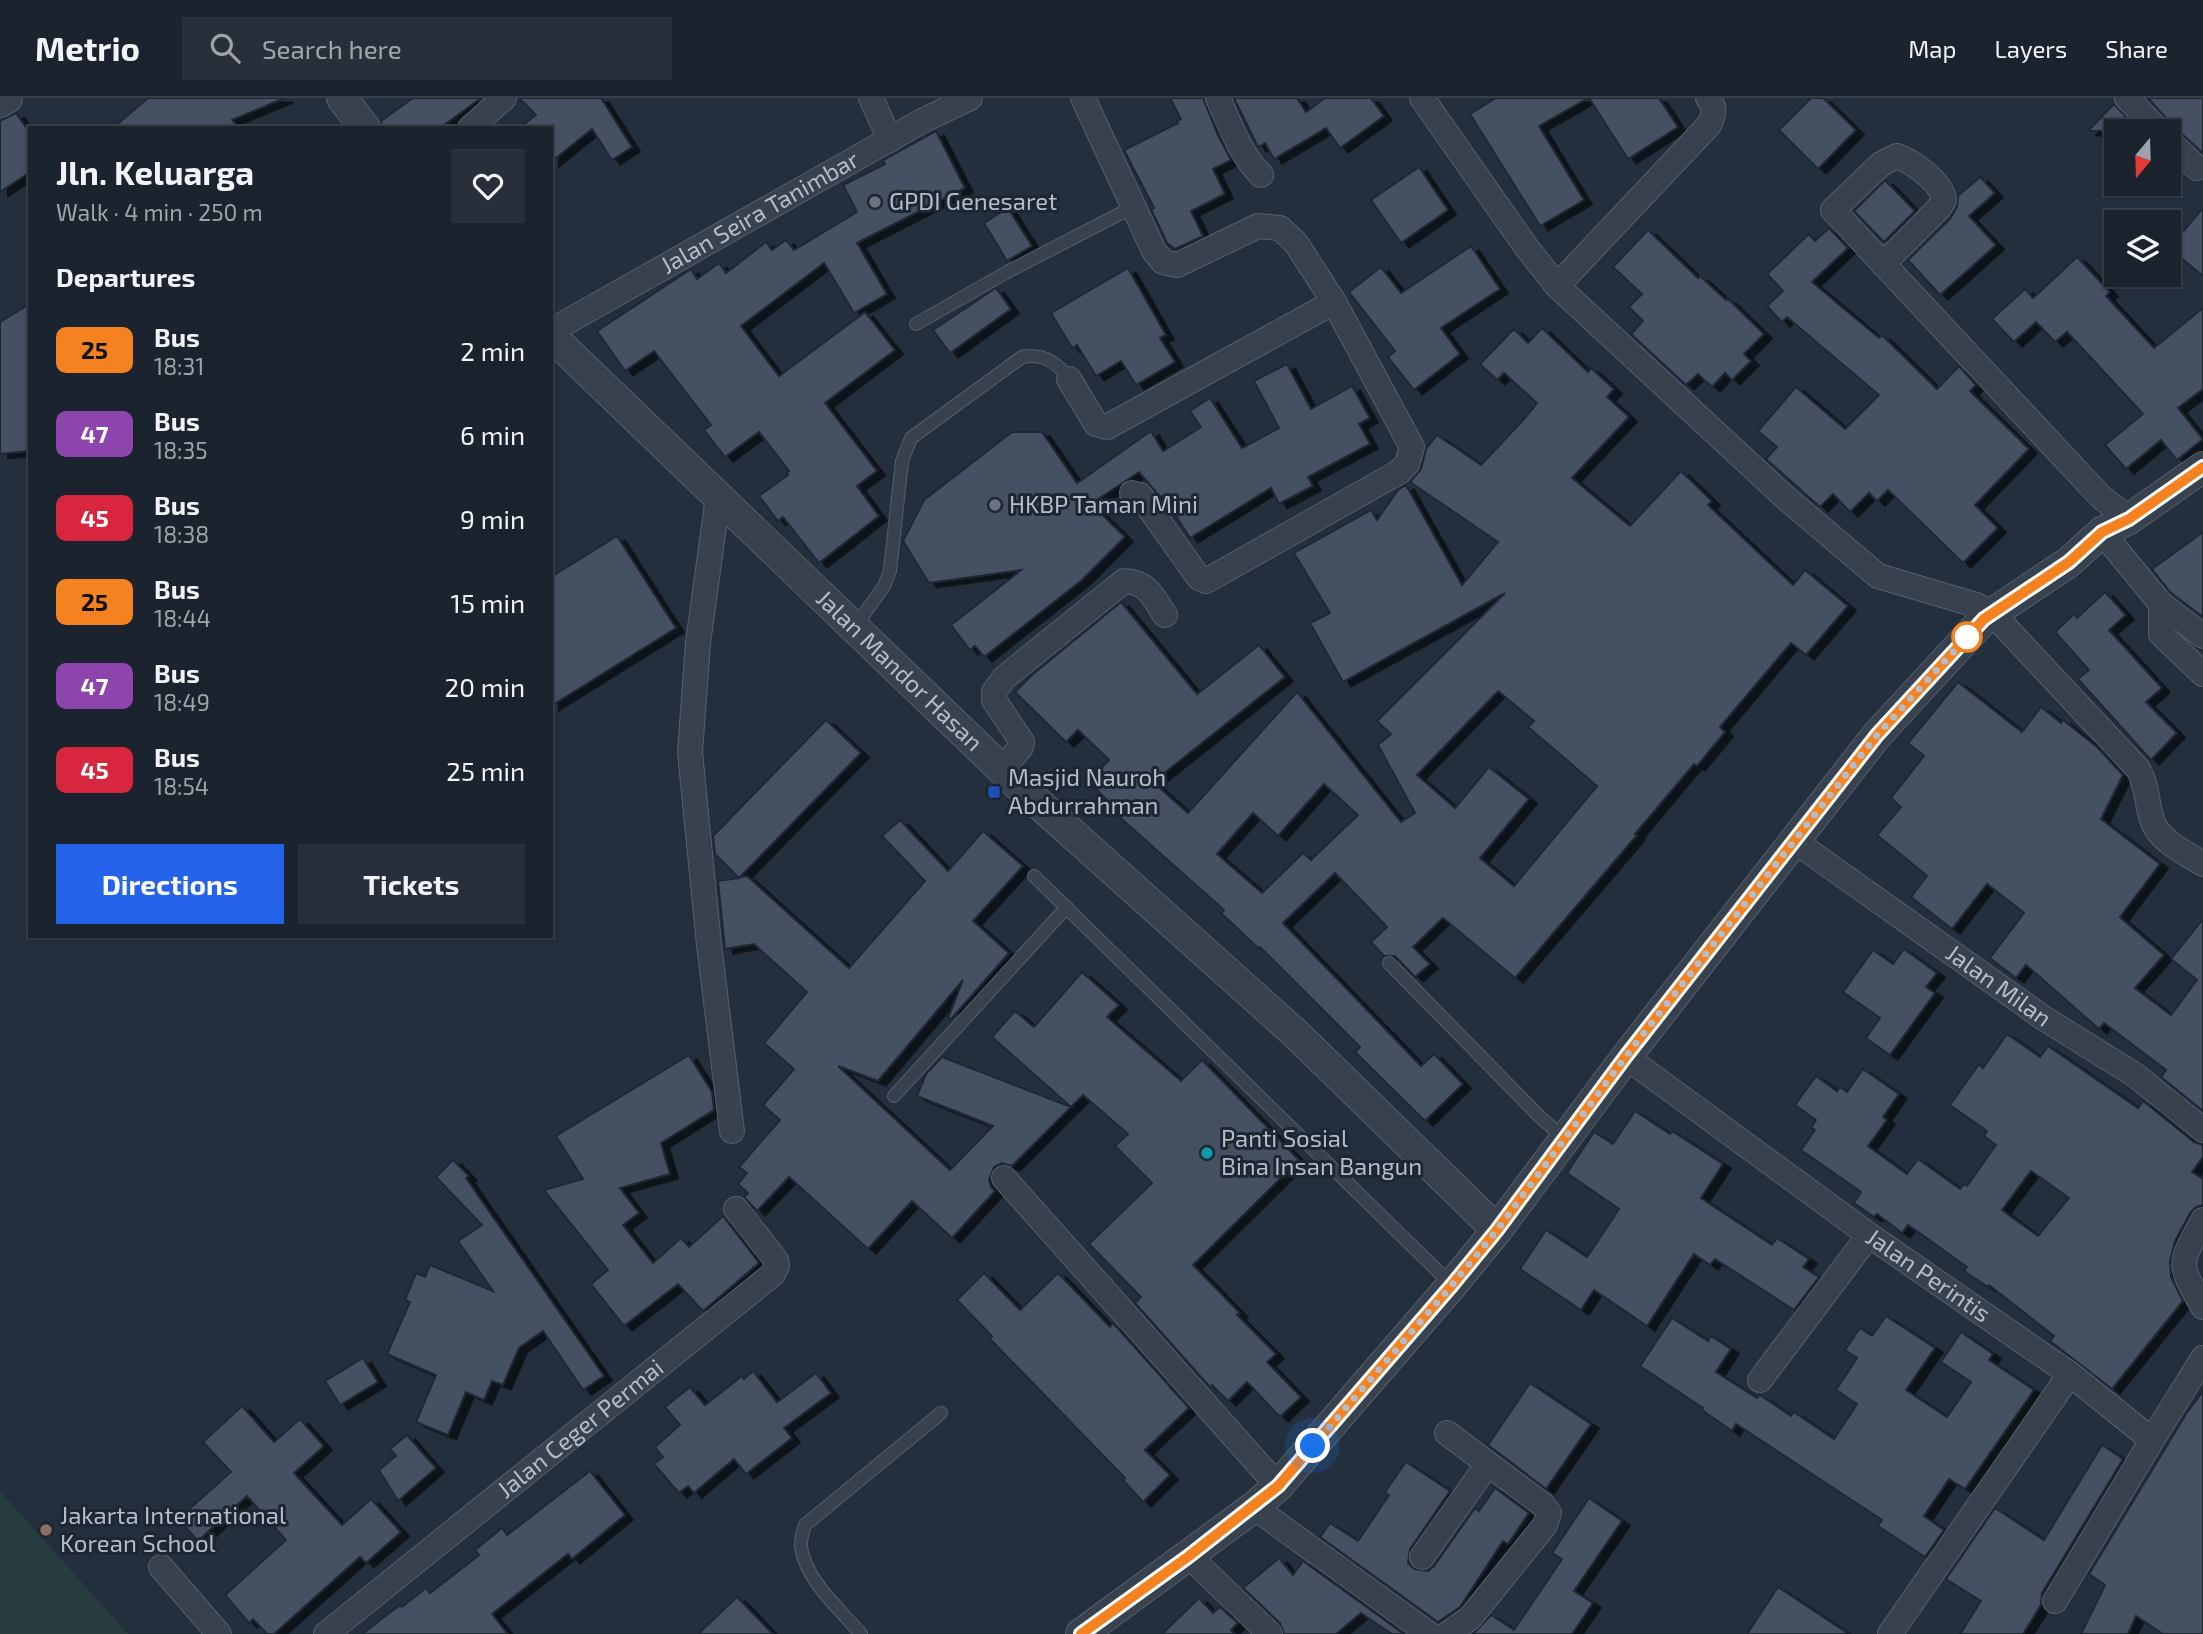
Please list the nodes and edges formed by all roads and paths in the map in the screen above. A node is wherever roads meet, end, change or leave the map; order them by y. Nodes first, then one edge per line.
1 (7, 98) edge
2 (342, 98) edge
3 (504, 98) edge
4 (871, 98) edge
5 (970, 98) edge
6 (1083, 98) edge
7 (1218, 98) edge
8 (1422, 98) edge
9 (1708, 98) edge
10 (2127, 98) edge
11 (0, 102) edge
12 (2147, 119) edge
13 (363, 126) edge
14 (472, 126) edge
15 (890, 139) junction
16 (2181, 153) edge
17 (2197, 168) dead end
18 (1261, 175) dead end
19 (1133, 207) junction
20 (1883, 264) junction
21 (1557, 286) junction
22 (1334, 302) junction
23 (916, 324) dead end
24 (553, 332) edge
25 (553, 335) edge
26 (1069, 379) joint
27 (2203, 467) edge
28 (1132, 493) dead end
29 (718, 497) junction
30 (2129, 519) junction
31 (2102, 532) junction
32 (2161, 604) junction
33 (1992, 613) junction
34 (1166, 615) dead end
35 (855, 628) junction
36 (2203, 636) edge
37 (2203, 674) edge
38 (1002, 769) junction
39 (1793, 840) junction
40 (2203, 864) edge
41 (1034, 876) dead end
42 (1067, 907) junction
43 (1389, 962) dead end
44 (1626, 1056) junction
45 (894, 1096) dead end
46 (2203, 1130) edge
47 (732, 1131) dead end
48 (1565, 1139) junction
49 (1004, 1178) dead end
50 (736, 1209) dead end
51 (2203, 1220) edge
52 (1497, 1230) junction
53 (1869, 1235) junction
54 (1452, 1285) junction
55 (2203, 1307) edge
56 (2203, 1358) edge
57 (2070, 1374) junction
58 (1759, 1380) dead end
59 (941, 1413) dead end
60 (1447, 1433) dead end
61 (2152, 1440) junction
62 (1487, 1465) junction
63 (1278, 1486) junction
64 (1254, 1507) junction
65 (1189, 1556) junction
66 (1422, 1557) dead end
67 (161, 1567) dead end
68 (2055, 1601) dead end
69 (219, 1634) edge
70 (326, 1634) edge
71 (861, 1634) edge
72 (1081, 1634) edge
73 (1270, 1634) edge
74 (1429, 1634) edge
75 (1447, 1634) edge
76 (1890, 1634) edge

1 - 11 street
2 - 13 street
3 - 14 street
4 - 15 street
5 - 15 street, Jalan Seira Tanimbar
6 - 19 street
7 - 18 street
8 - 21 street
9 - 21 street
10 - 12 street
15 - 24 street, Jalan Seira Tanimbar
16 - 17 street
19 - 22 street
19 - 23 lane
20 - 20 street
20 - 30 street
21 - 33 street
22 - 26 street
22 - 28 street
25 - 29 street, Jalan Mandor Hasan
26 - 35 lane
27 - 30 street
29 - 35 street, Jalan Mandor Hasan
29 - 47 street
30 - 31 street
31 - 32 street
31 - 33 street
32 - 36 street
32 - 37 street
33 - 39 street
33 - 40 street
34 - 38 street
35 - 38 street, Jalan Mandor Hasan
38 - 52 street, Jalan Mandor Hasan
39 - 44 street
39 - 46 street, Jalan Milan
41 - 42 lane
42 - 45 lane
42 - 54 lane
43 - 48 lane
44 - 48 street
44 - 53 street, Jalan Perintis
48 - 52 street
49 - 63 street
50 - 70 street, Jalan Ceger Permai
51 - 55 street
52 - 54 street
53 - 57 street, Jalan Perintis
53 - 58 street
54 - 63 street
56 - 61 street
57 - 61 street, Jalan Perintis
57 - 76 street
59 - 71 lane
60 - 62 street
61 - 68 street
62 - 66 street
62 - 75 street
63 - 64 street
64 - 65 street
64 - 74 street
65 - 72 street
65 - 73 street
67 - 69 street

